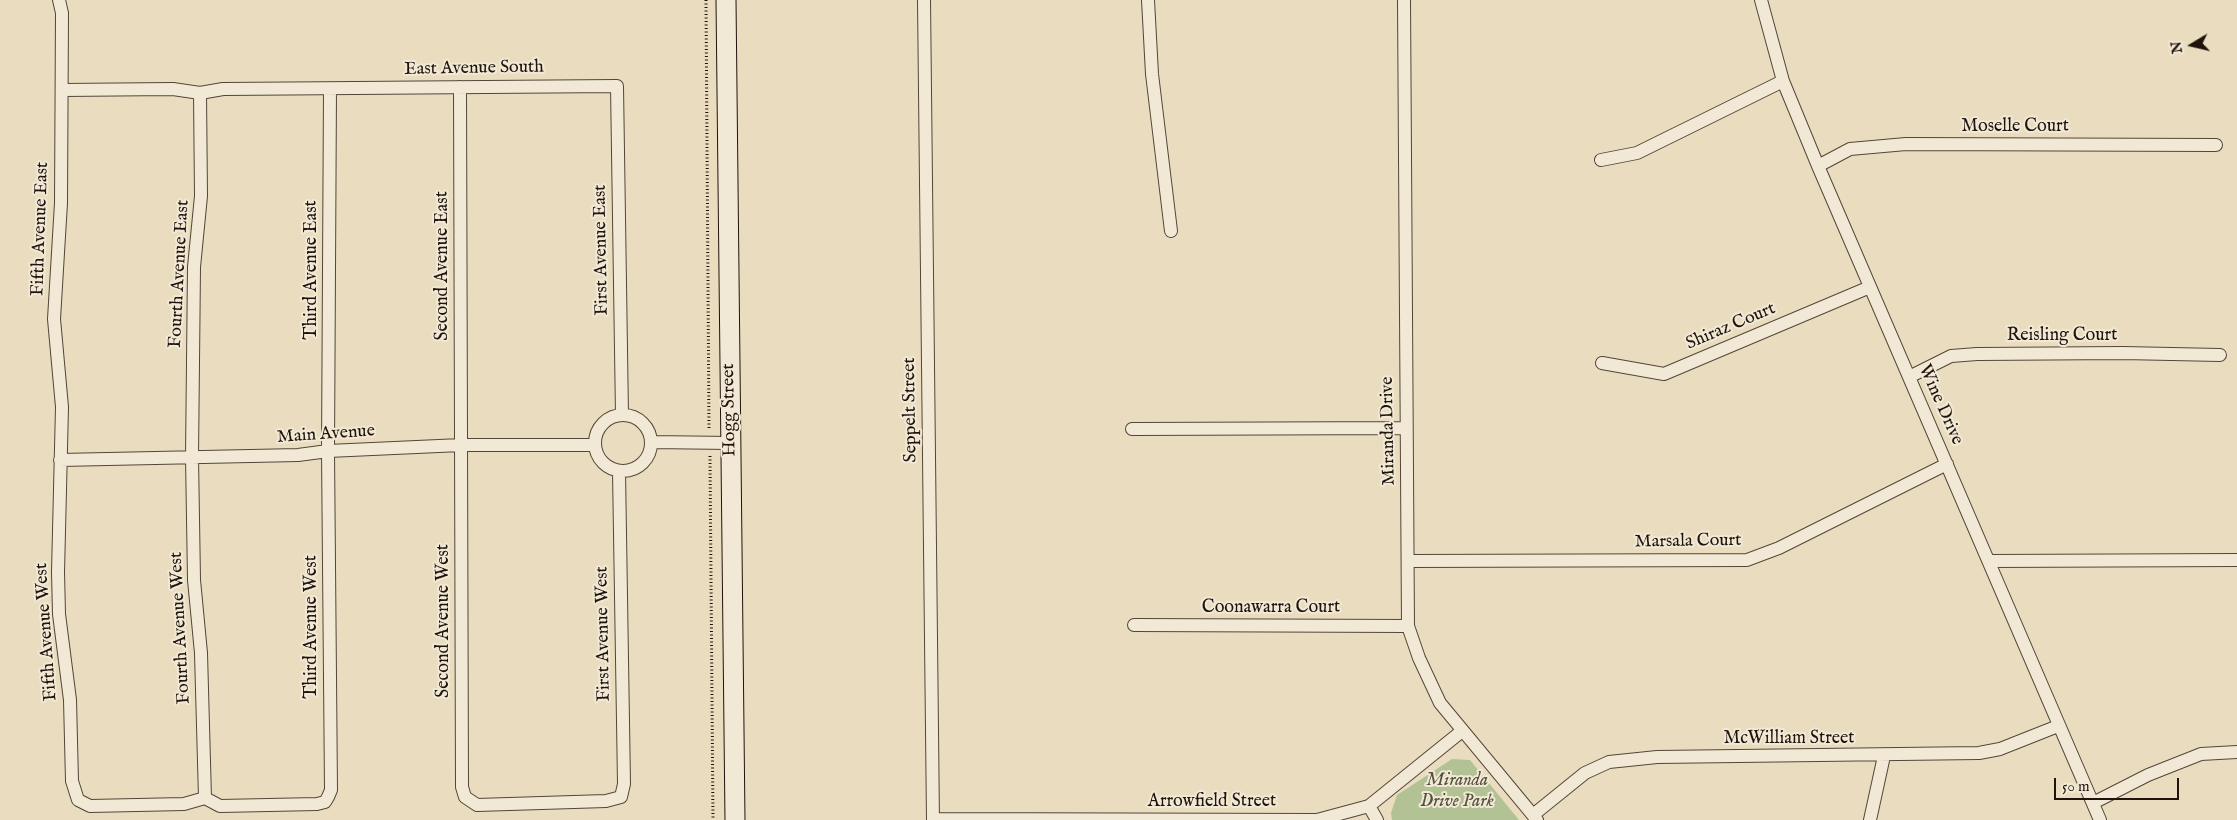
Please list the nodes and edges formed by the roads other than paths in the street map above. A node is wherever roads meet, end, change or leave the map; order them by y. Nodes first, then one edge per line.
1 (59, 0) edge
2 (726, 0) edge
3 (924, 0) edge
4 (1148, 0) edge
5 (1404, 0) edge
6 (1761, 0) edge
7 (1783, 81) junction
8 (460, 86) junction
9 (618, 86) joint
10 (330, 89) junction
11 (62, 90) junction
12 (200, 93) junction
13 (2216, 145) dead end
14 (1601, 160) dead end
15 (1818, 166) junction
16 (1171, 231) dead end
17 (1870, 287) junction
18 (2220, 355) dead end
19 (1602, 363) dead end
20 (1909, 377) junction
21 (622, 415) junction
22 (1405, 428) junction
23 (1132, 429) dead end
24 (651, 442) junction
25 (731, 443) junction
26 (461, 445) junction
27 (595, 445) junction
28 (328, 451) junction
29 (192, 457) junction
30 (60, 460) junction
31 (1947, 464) junction
32 (619, 471) junction
33 (2237, 560) edge
34 (1408, 561) junction
35 (1989, 562) junction
36 (1134, 625) dead end
37 (1408, 626) junction
38 (2058, 726) junction
39 (1462, 731) junction
40 (2237, 752) edge
41 (1884, 756) junction
42 (621, 797) joint
43 (205, 798) junction
44 (2093, 803) junction
45 (1369, 806) junction
46 (1535, 818) edge
47 (1191, 819) edge
48 (734, 820) edge
49 (933, 820) edge
50 (1377, 820) edge
51 (1870, 820) edge
52 (2100, 820) edge

1 - 11 street, Fifth Avenue East
2 - 25 street, Hogg Street
3 - 49 street, Seppelt Street
4 - 16 street
5 - 22 street, Miranda Drive
6 - 7 street, Wine Drive
7 - 14 street
7 - 15 street, Wine Drive
8 - 9 street, East Avenue South
8 - 10 street, East Avenue South
8 - 26 street, Second Avenue East
9 - 21 street, First Avenue East
10 - 12 street, East Avenue South
10 - 28 street, Third Avenue East
11 - 12 street, East Avenue South
11 - 30 street, Fifth Avenue East
12 - 29 street, Fourth Avenue East
13 - 15 street, Moselle Court
15 - 17 street, Wine Drive
17 - 19 street, Shiraz Court
17 - 20 street, Wine Drive
18 - 20 street, Reisling Court
20 - 31 street, Wine Drive
21 - 24 street
21 - 27 street
22 - 23 street
22 - 34 street, Miranda Drive
24 - 25 street
24 - 32 street
25 - 48 street, Hogg Street
26 - 27 street, Main Avenue
26 - 28 street, Main Avenue
26 - 42 street, Second Avenue West
27 - 32 street
28 - 29 street, Main Avenue
28 - 43 street, Third Avenue West
29 - 30 street, Main Avenue
29 - 43 street, Fourth Avenue West
30 - 43 street, Fifth Avenue West
31 - 34 street, Marsala Court
31 - 35 street, Wine Drive
32 - 42 street, First Avenue West
33 - 35 street
34 - 37 street, Miranda Drive
35 - 38 street, Wine Drive
36 - 37 street, Coonawarra Court
37 - 39 street, Miranda Drive
38 - 41 street, McWilliam Street
38 - 44 street, Wine Drive
39 - 45 street, Arrowfield Street
39 - 46 street, Miranda Drive
40 - 44 street
41 - 46 street, McWilliam Street
41 - 51 street
44 - 52 street, Wine Drive
45 - 47 street, Arrowfield Street
45 - 50 street
47 - 49 street, Arrowfield Street

